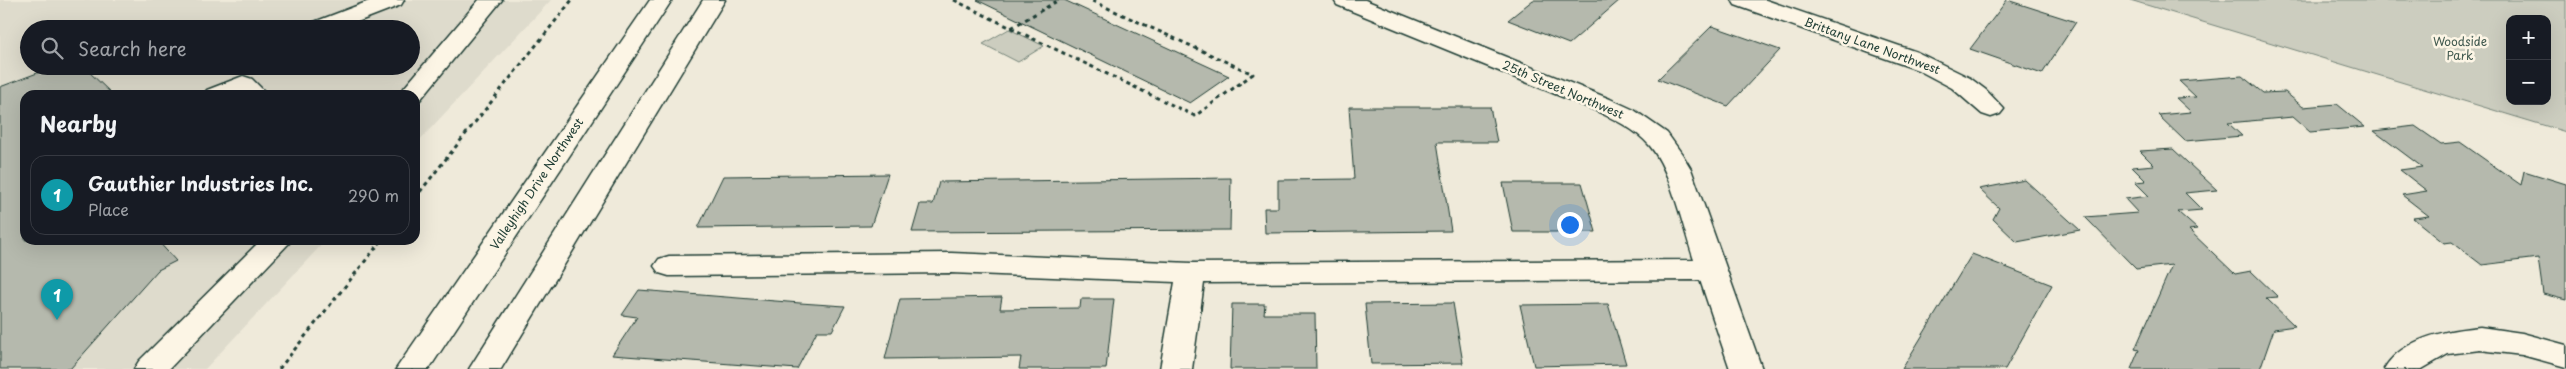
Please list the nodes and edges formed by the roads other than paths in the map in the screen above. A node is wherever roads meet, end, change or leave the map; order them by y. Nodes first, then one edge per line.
1 (393, 0) edge
2 (492, 0) edge
3 (661, 0) edge
4 (714, 0) edge
5 (1345, 0) edge
6 (1743, 0) edge
7 (341, 20) edge
8 (228, 90) edge
9 (250, 90) edge
10 (416, 90) edge
11 (1991, 109) dead end
12 (273, 245) edge
13 (670, 266) dead end
14 (1711, 270) junction
15 (1191, 272) junction
16 (2566, 356) edge
17 (150, 369) edge
18 (412, 369) edge
19 (485, 369) edge
20 (1176, 369) edge
21 (1746, 369) edge
22 (2400, 369) edge

1 - 7 street
2 - 10 street
3 - 18 street, Valleyhigh Drive Northwest
4 - 19 street
5 - 14 street, 25th Street Northwest
6 - 11 street, Brittany Lane Northwest
8 - 9 street
12 - 17 street
13 - 15 street
14 - 15 street
14 - 21 street, 25th Street Northwest
15 - 20 street
16 - 22 street

